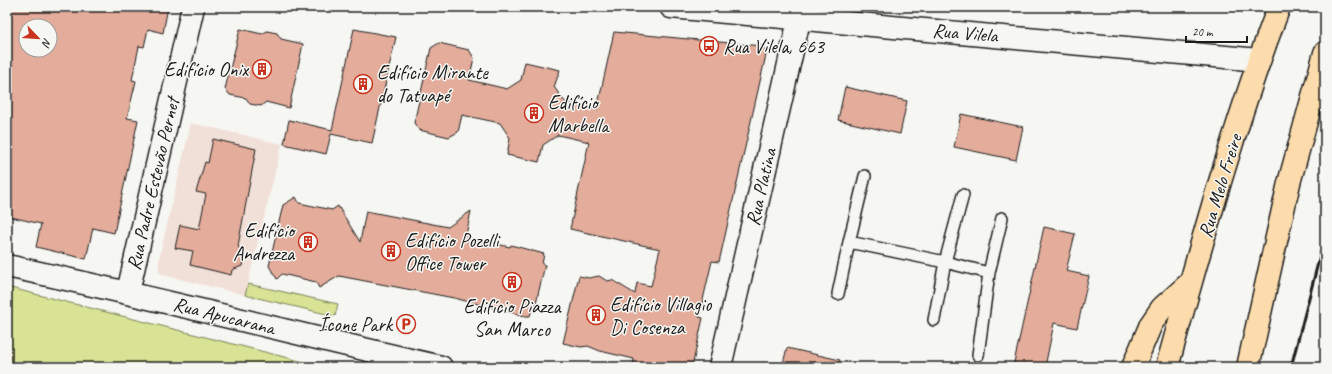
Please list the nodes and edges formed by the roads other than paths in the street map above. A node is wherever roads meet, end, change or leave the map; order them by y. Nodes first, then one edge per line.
1 (193, 7) edge
2 (671, 7) edge
3 (1279, 7) edge
4 (801, 12) edge
5 (1325, 53) edge
6 (1259, 60) junction
7 (865, 176) dead end
8 (963, 195) dead end
9 (1002, 218) dead end
10 (849, 242) junction
11 (945, 262) junction
12 (7, 266) edge
13 (989, 273) junction
14 (1191, 282) junction
15 (128, 292) junction
16 (838, 294) dead end
17 (934, 320) dead end
18 (978, 355) dead end
19 (441, 367) edge
20 (720, 367) edge
21 (1133, 367) edge
22 (1167, 367) edge
23 (1248, 367) edge

1 - 15 street, Rua Padre Estevão Pernet
2 - 4 street, Rua Vilela
3 - 6 highway, Rua Melo Freire
4 - 6 street, Rua Vilela
4 - 20 street, Rua Platina
5 - 23 highway
6 - 14 highway, Rua Melo Freire
7 - 10 lane
8 - 11 lane
9 - 13 lane
10 - 11 lane
10 - 16 lane
11 - 13 lane
11 - 17 lane
12 - 15 street, Rua Apucarana
13 - 18 lane
14 - 21 highway
14 - 22 highway, Rua Melo Freire
15 - 19 street, Rua Apucarana

